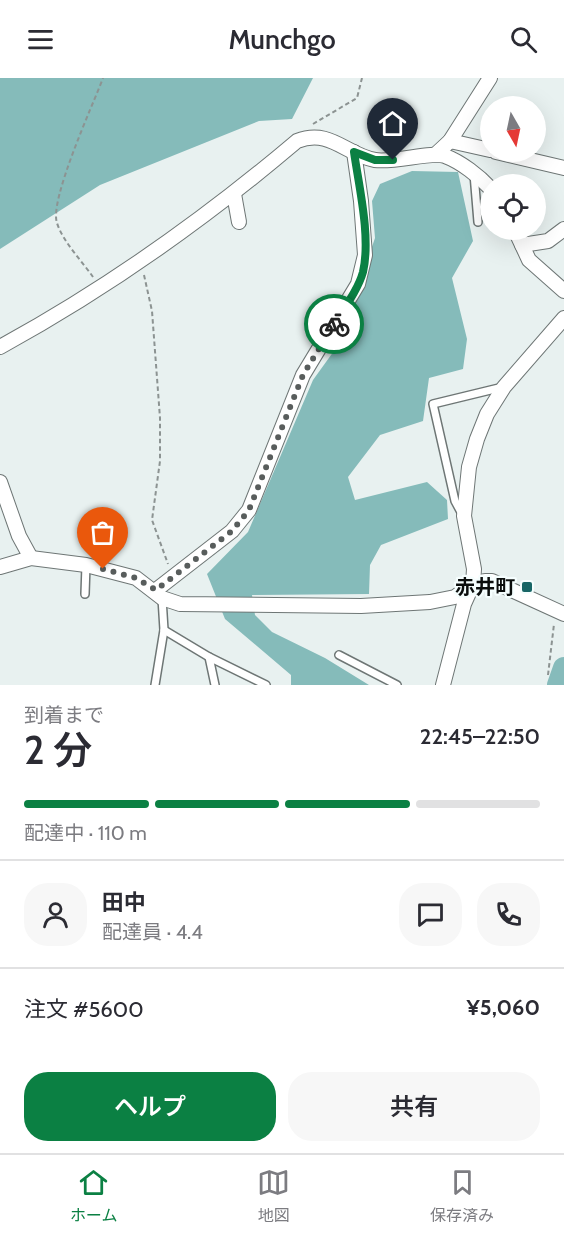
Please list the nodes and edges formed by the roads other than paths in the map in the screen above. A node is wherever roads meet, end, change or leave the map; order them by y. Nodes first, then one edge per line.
1 (490, 78) edge
2 (450, 141) junction
3 (480, 148) edge
4 (354, 152) junction
5 (436, 154) junction
6 (538, 162) edge
7 (564, 168) edge
8 (474, 174) junction
9 (480, 179) edge
10 (234, 194) junction
11 (239, 222) dead end
12 (478, 222) dead end
13 (564, 230) edge
14 (519, 240) edge
15 (522, 245) junction
16 (564, 291) edge
17 (564, 318) edge
18 (0, 347) edge
19 (504, 387) junction
20 (0, 482) edge
21 (464, 516) junction
22 (31, 558) junction
23 (86, 565) junction
24 (0, 567) edge
25 (473, 584) junction
26 (85, 594) dead end
27 (159, 594) junction
28 (560, 611) edge
29 (164, 630) junction
30 (339, 655) dead end
31 (209, 657) junction
32 (155, 685) edge
33 (215, 685) edge
34 (266, 685) edge
35 (397, 685) edge
36 (442, 685) edge

1 - 2 street
2 - 3 street
2 - 5 street
4 - 5 street
4 - 10 street
4 - 27 street
5 - 8 street
6 - 7 street
8 - 9 street
8 - 12 lane
10 - 11 street
10 - 18 street
13 - 15 street
14 - 15 street
15 - 16 street
17 - 19 street
19 - 21 street
19 - 21 lane
20 - 22 street
21 - 25 street
22 - 23 street
22 - 24 street
23 - 26 lane
23 - 27 street
25 - 27 street
25 - 28 street
25 - 36 street
27 - 29 lane
29 - 31 lane
29 - 32 lane
30 - 35 lane
31 - 33 lane
31 - 34 lane

